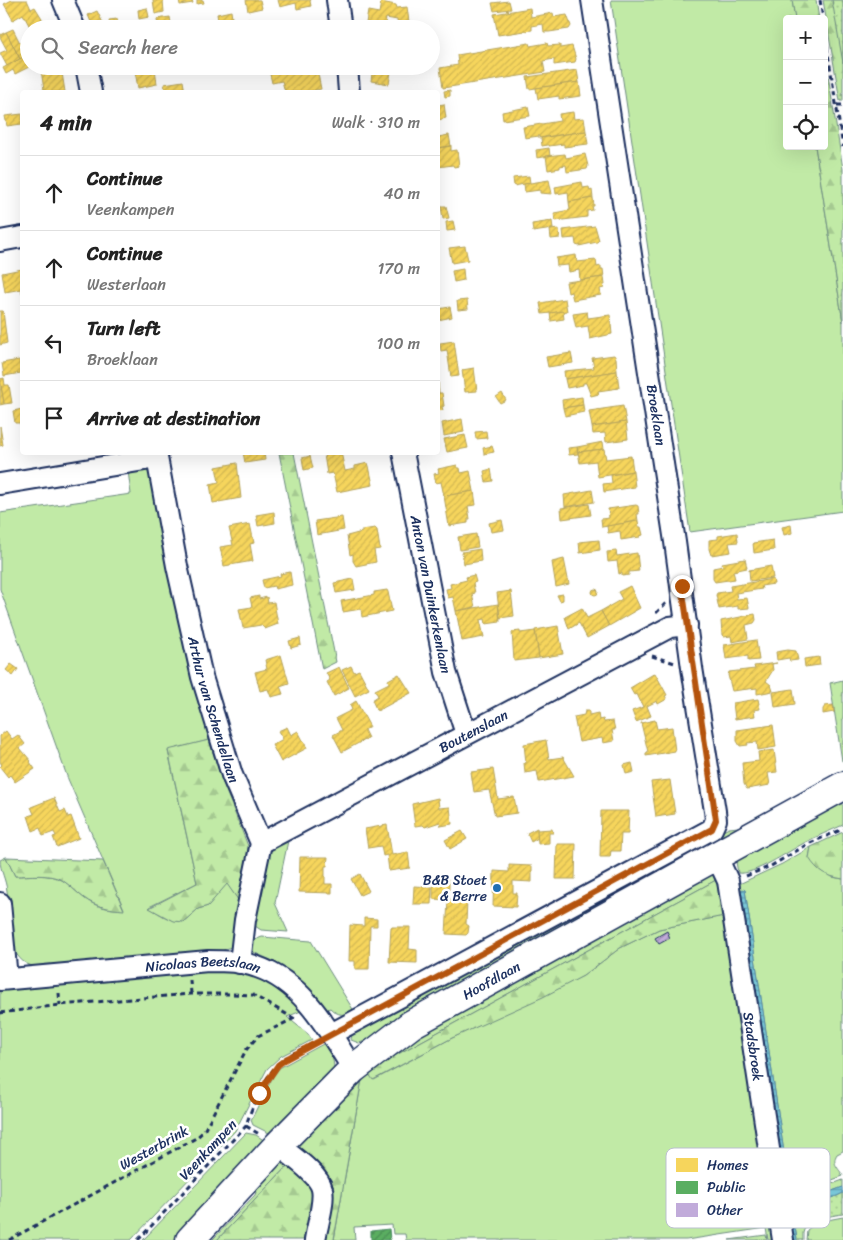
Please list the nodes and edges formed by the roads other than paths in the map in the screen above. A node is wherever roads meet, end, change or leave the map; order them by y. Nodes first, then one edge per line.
1 (63, 0) edge
2 (337, 0) edge
3 (592, 0) edge
4 (71, 20) edge
5 (340, 20) edge
6 (88, 75) edge
7 (348, 75) edge
8 (91, 90) edge
9 (349, 90) edge
10 (20, 237) edge
11 (0, 241) edge
12 (157, 455) edge
13 (404, 455) edge
14 (0, 484) edge
15 (687, 625) junction
16 (466, 734) junction
17 (843, 786) edge
18 (714, 842) junction
19 (261, 843) junction
20 (0, 903) edge
21 (240, 963) junction
22 (3, 980) edge
23 (331, 1034) junction
24 (353, 1069) junction
25 (278, 1145) junction
26 (769, 1148) edge
27 (190, 1240) edge
28 (315, 1240) edge

1 - 4 street
2 - 5 street
3 - 15 street, Broeklaan
6 - 8 street
7 - 9 street
10 - 11 street
12 - 14 street
12 - 19 street, Arthur van Schendellaan
13 - 16 street, Anton van Duinkerkenlaan
15 - 16 street, Boutenslaan
15 - 18 street, Broeklaan
16 - 19 street, Boutenslaan
17 - 18 street, Hoofdlaan
18 - 23 street
18 - 24 street, Hoofdlaan
18 - 26 street, Stadsbroek
19 - 21 street
20 - 22 street, Nicolaas Beetslaan
21 - 22 street, Nicolaas Beetslaan
21 - 23 street, Nicolaas Beetslaan
23 - 24 street, Nicolaas Beetslaan
24 - 25 street, Hoofdlaan
25 - 27 street, Hoofdlaan
25 - 28 street

